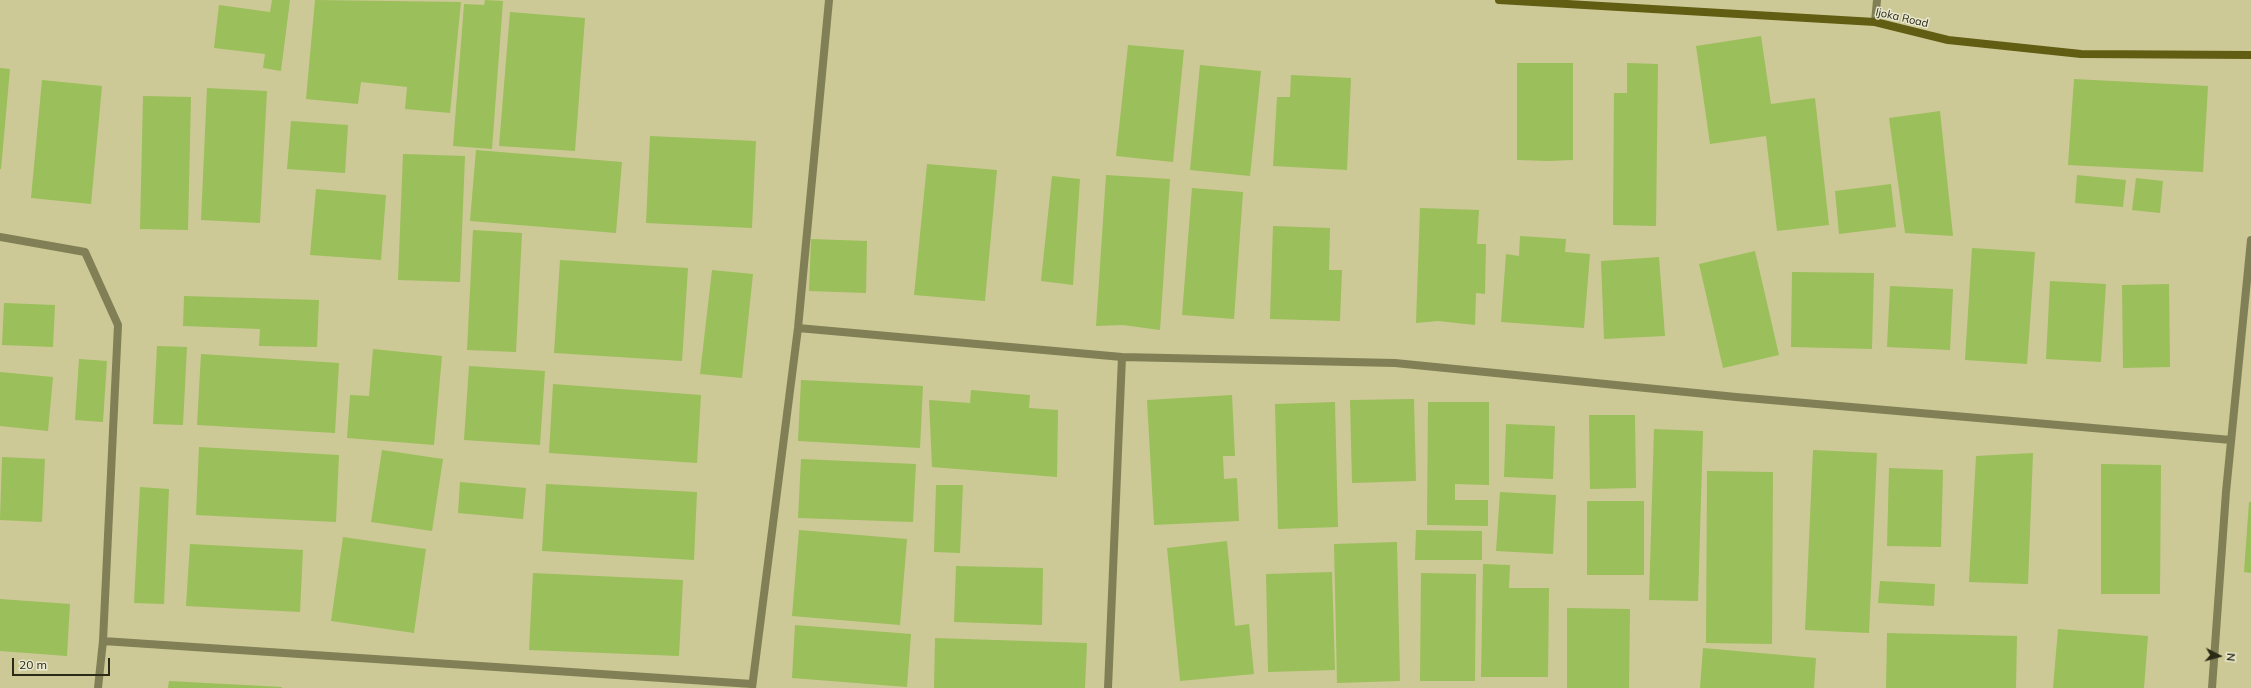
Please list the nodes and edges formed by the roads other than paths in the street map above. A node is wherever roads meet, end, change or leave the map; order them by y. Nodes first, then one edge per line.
1 (829, 0) edge
2 (1499, 0) edge
3 (1877, 0) edge
4 (1875, 22) junction
5 (2251, 55) edge
6 (0, 237) edge
7 (2251, 240) edge
8 (798, 328) junction
9 (1122, 357) junction
10 (2231, 440) junction
11 (103, 641) junction
12 (752, 686) edge
13 (98, 688) edge
14 (1108, 688) edge
15 (2212, 688) edge

1 - 8 street
2 - 4 street, Ijoka Road
3 - 4 street
4 - 5 street, Ijoka Road
6 - 11 street
7 - 10 street
8 - 9 street
8 - 12 street
9 - 10 street
9 - 14 street
10 - 15 street
11 - 12 street
11 - 13 street

